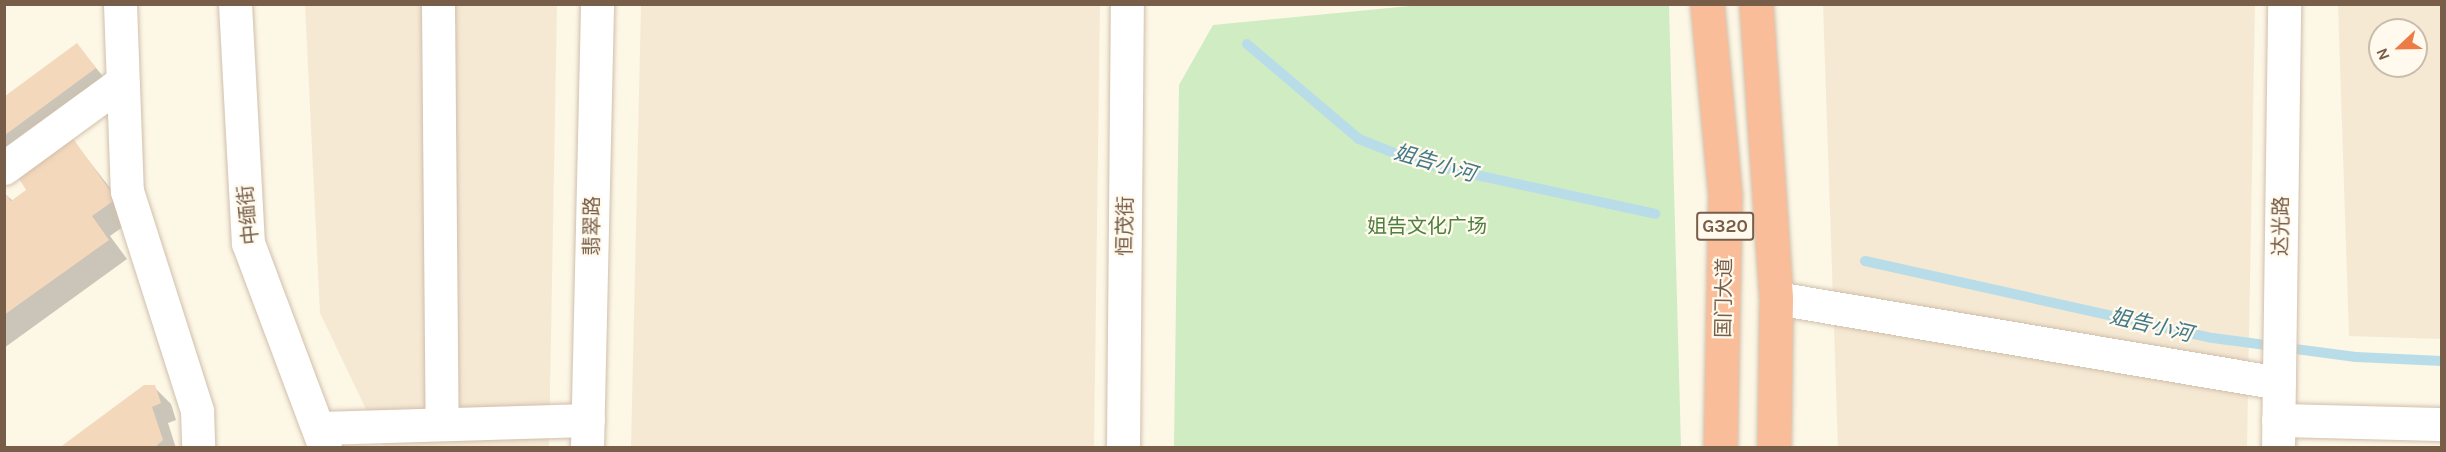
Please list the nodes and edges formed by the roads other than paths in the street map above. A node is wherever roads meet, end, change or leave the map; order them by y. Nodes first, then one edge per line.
1 (120, 4) edge
2 (235, 4) edge
3 (438, 4) edge
4 (597, 4) edge
5 (1127, 4) edge
6 (1707, 4) edge
7 (1756, 4) edge
8 (2284, 4) edge
9 (122, 82) junction
10 (4, 168) edge
11 (1776, 298) junction
12 (2279, 377) junction
13 (442, 424) junction
14 (2442, 424) edge
15 (587, 434) edge
16 (2278, 434) edge
17 (322, 438) edge
18 (195, 445) edge
19 (1123, 447) edge
20 (1720, 447) edge
21 (1774, 447) edge

1 - 9 street
2 - 17 street, 中缅街
3 - 13 street
4 - 15 street, 翡翠路
5 - 19 street, 恒茂街
6 - 20 highway, 国门大道 / G320
7 - 11 highway, G320
8 - 12 street, 达光路
9 - 10 street
9 - 18 street
11 - 12 street
11 - 21 highway, G320
12 - 16 street, 达光路
13 - 15 street
13 - 17 street
14 - 16 street

